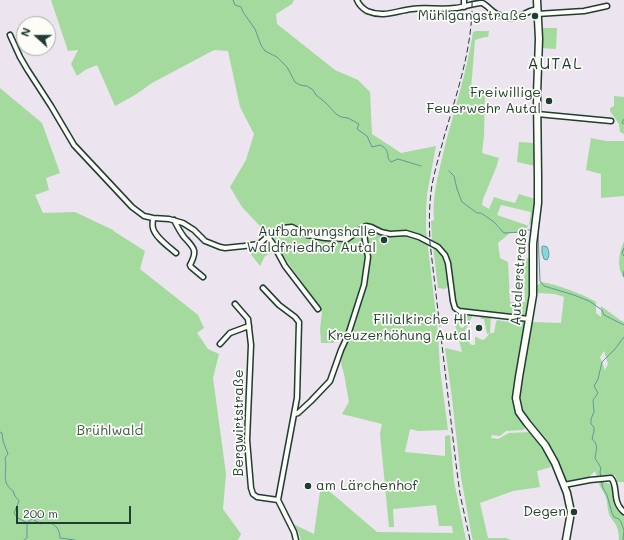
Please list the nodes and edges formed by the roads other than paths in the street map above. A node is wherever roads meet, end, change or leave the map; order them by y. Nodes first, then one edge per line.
1 (357, 0) edge
2 (464, 0) edge
3 (537, 0) edge
4 (607, 6) dead end
5 (464, 7) junction
6 (537, 12) junction
7 (10, 35) dead end
8 (537, 114) junction
9 (611, 122) dead end
10 (153, 218) junction
11 (174, 220) junction
12 (363, 229) junction
13 (268, 237) junction
14 (176, 253) dead end
15 (203, 276) dead end
16 (263, 288) dead end
17 (235, 304) dead end
18 (318, 309) dead end
19 (530, 319) junction
20 (249, 326) junction
21 (220, 344) dead end
22 (295, 414) junction
23 (564, 486) junction
24 (278, 500) junction
25 (624, 512) edge
26 (296, 540) edge
27 (566, 540) edge

1 - 5 street
2 - 5 street
3 - 6 main road, Autalerstraße
4 - 6 street
5 - 6 street
6 - 8 main road, Autalerstraße
7 - 10 street
8 - 9 street
8 - 19 main road, Autalerstraße
10 - 11 street
10 - 14 street
11 - 13 street
11 - 15 street
12 - 13 street
12 - 19 street
12 - 22 street
13 - 18 street
16 - 22 street
17 - 20 street, Bergwirtstraße
19 - 23 main road, Autalerstraße
20 - 21 street
20 - 24 street, Bergwirtstraße
22 - 24 street
23 - 25 street
23 - 27 main road, Autalerstraße
24 - 26 street

